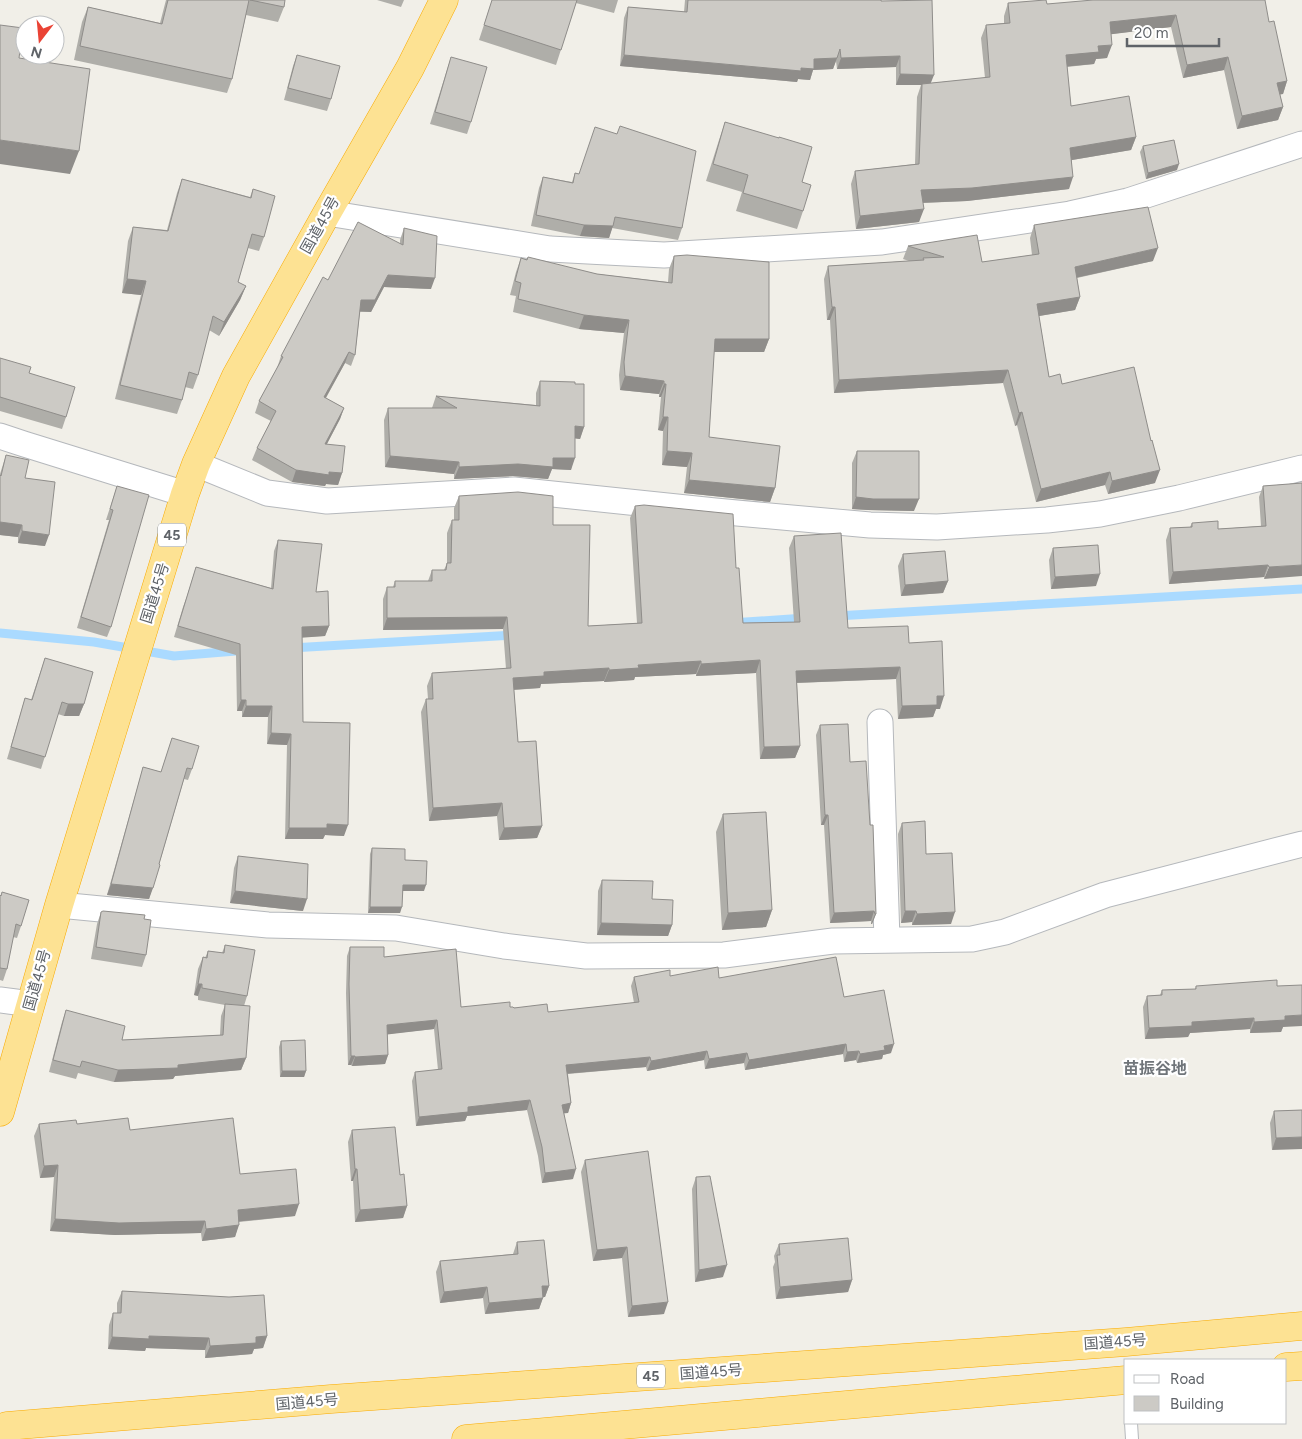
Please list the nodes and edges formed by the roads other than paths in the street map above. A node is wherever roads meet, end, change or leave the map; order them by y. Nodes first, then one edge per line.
1 (444, 0) edge
2 (1302, 144) edge
3 (327, 213) junction
4 (0, 436) edge
5 (196, 464) junction
6 (1302, 468) edge
7 (185, 494) junction
8 (880, 722) dead end
9 (1302, 844) edge
10 (59, 905) junction
11 (887, 940) junction
12 (0, 1000) edge
13 (31, 1004) junction
14 (0, 1112) edge
15 (1302, 1326) edge
16 (1302, 1366) edge
17 (1287, 1367) edge
18 (1124, 1380) edge
19 (1131, 1424) edge
20 (0, 1428) edge
21 (466, 1439) edge
22 (1132, 1439) edge

1 - 3 highway, 国道45号 / 45
2 - 3 street
3 - 5 highway, 国道45号 / 45
4 - 7 street
5 - 6 street
5 - 7 highway, 国道45号 / 45
7 - 10 highway, 国道45号 / 45
8 - 11 street
9 - 11 street
10 - 11 street
10 - 13 highway, 国道45号 / 45
12 - 13 street
13 - 14 highway, 国道45号 / 45
15 - 20 highway, 国道45号 / 45
16 - 17 highway
18 - 21 highway
19 - 22 lane

